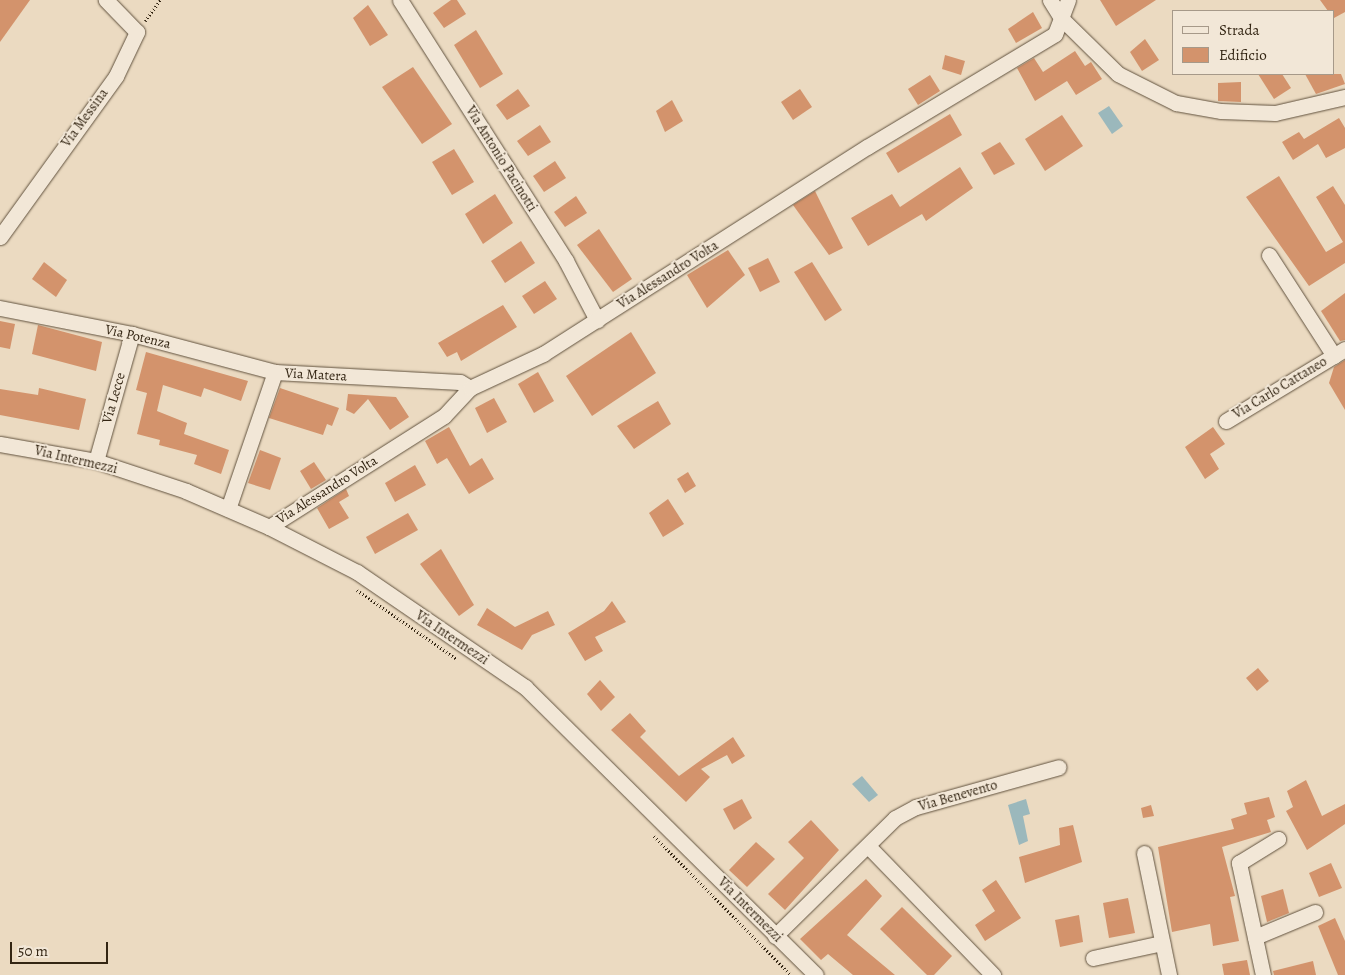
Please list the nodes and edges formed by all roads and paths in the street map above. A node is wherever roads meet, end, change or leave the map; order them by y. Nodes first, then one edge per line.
1 (106, 0) edge
2 (160, 0) edge
3 (400, 0) edge
4 (1050, 0) edge
5 (1068, 0) edge
6 (1062, 18) junction
7 (137, 32) junction
8 (1345, 97) edge
9 (0, 236) edge
10 (1270, 255) dead end
11 (0, 308) edge
12 (597, 320) junction
13 (132, 334) junction
14 (1339, 352) edge
15 (275, 372) junction
16 (470, 388) junction
17 (1226, 421) dead end
18 (0, 444) edge
19 (96, 461) junction
20 (228, 509) junction
21 (269, 527) junction
22 (353, 587) dead end
23 (463, 663) dead end
24 (1059, 767) dead end
25 (648, 830) dead end
26 (1278, 839) dead end
27 (868, 846) junction
28 (1144, 853) dead end
29 (1315, 912) dead end
30 (775, 936) junction
31 (1255, 937) junction
32 (1162, 943) junction
33 (1093, 958) dead end
34 (791, 975) edge
35 (816, 975) edge
36 (993, 975) edge
37 (1168, 975) edge
38 (1263, 975) edge

1 - 7 street
2 - 7 path
3 - 12 street, Via Antonio Pacinotti
4 - 6 street
5 - 6 street, Via Alessandro Volta
6 - 8 street
6 - 12 street, Via Alessandro Volta
7 - 9 street, Via Messina
10 - 14 street, Via Carlo Cattaneo
11 - 13 street, Via Potenza
12 - 16 street, Via Alessandro Volta
13 - 15 street, Via Potenza
13 - 19 street, Via Lecce
14 - 17 street, Via Carlo Cattaneo
15 - 16 street, Via Matera
15 - 20 street, Via Matera
16 - 21 street, Via Alessandro Volta
18 - 19 street, Via Intermezzi
19 - 20 street, Via Intermezzi
20 - 21 street, Via Intermezzi
21 - 30 street, Via Intermezzi
22 - 23 path
24 - 27 street, Via Benevento
25 - 34 path
26 - 31 street
27 - 30 street, Via Benevento
27 - 36 street
28 - 32 street
29 - 31 street
30 - 35 street, Via Intermezzi
31 - 38 street
32 - 33 street
32 - 37 street

